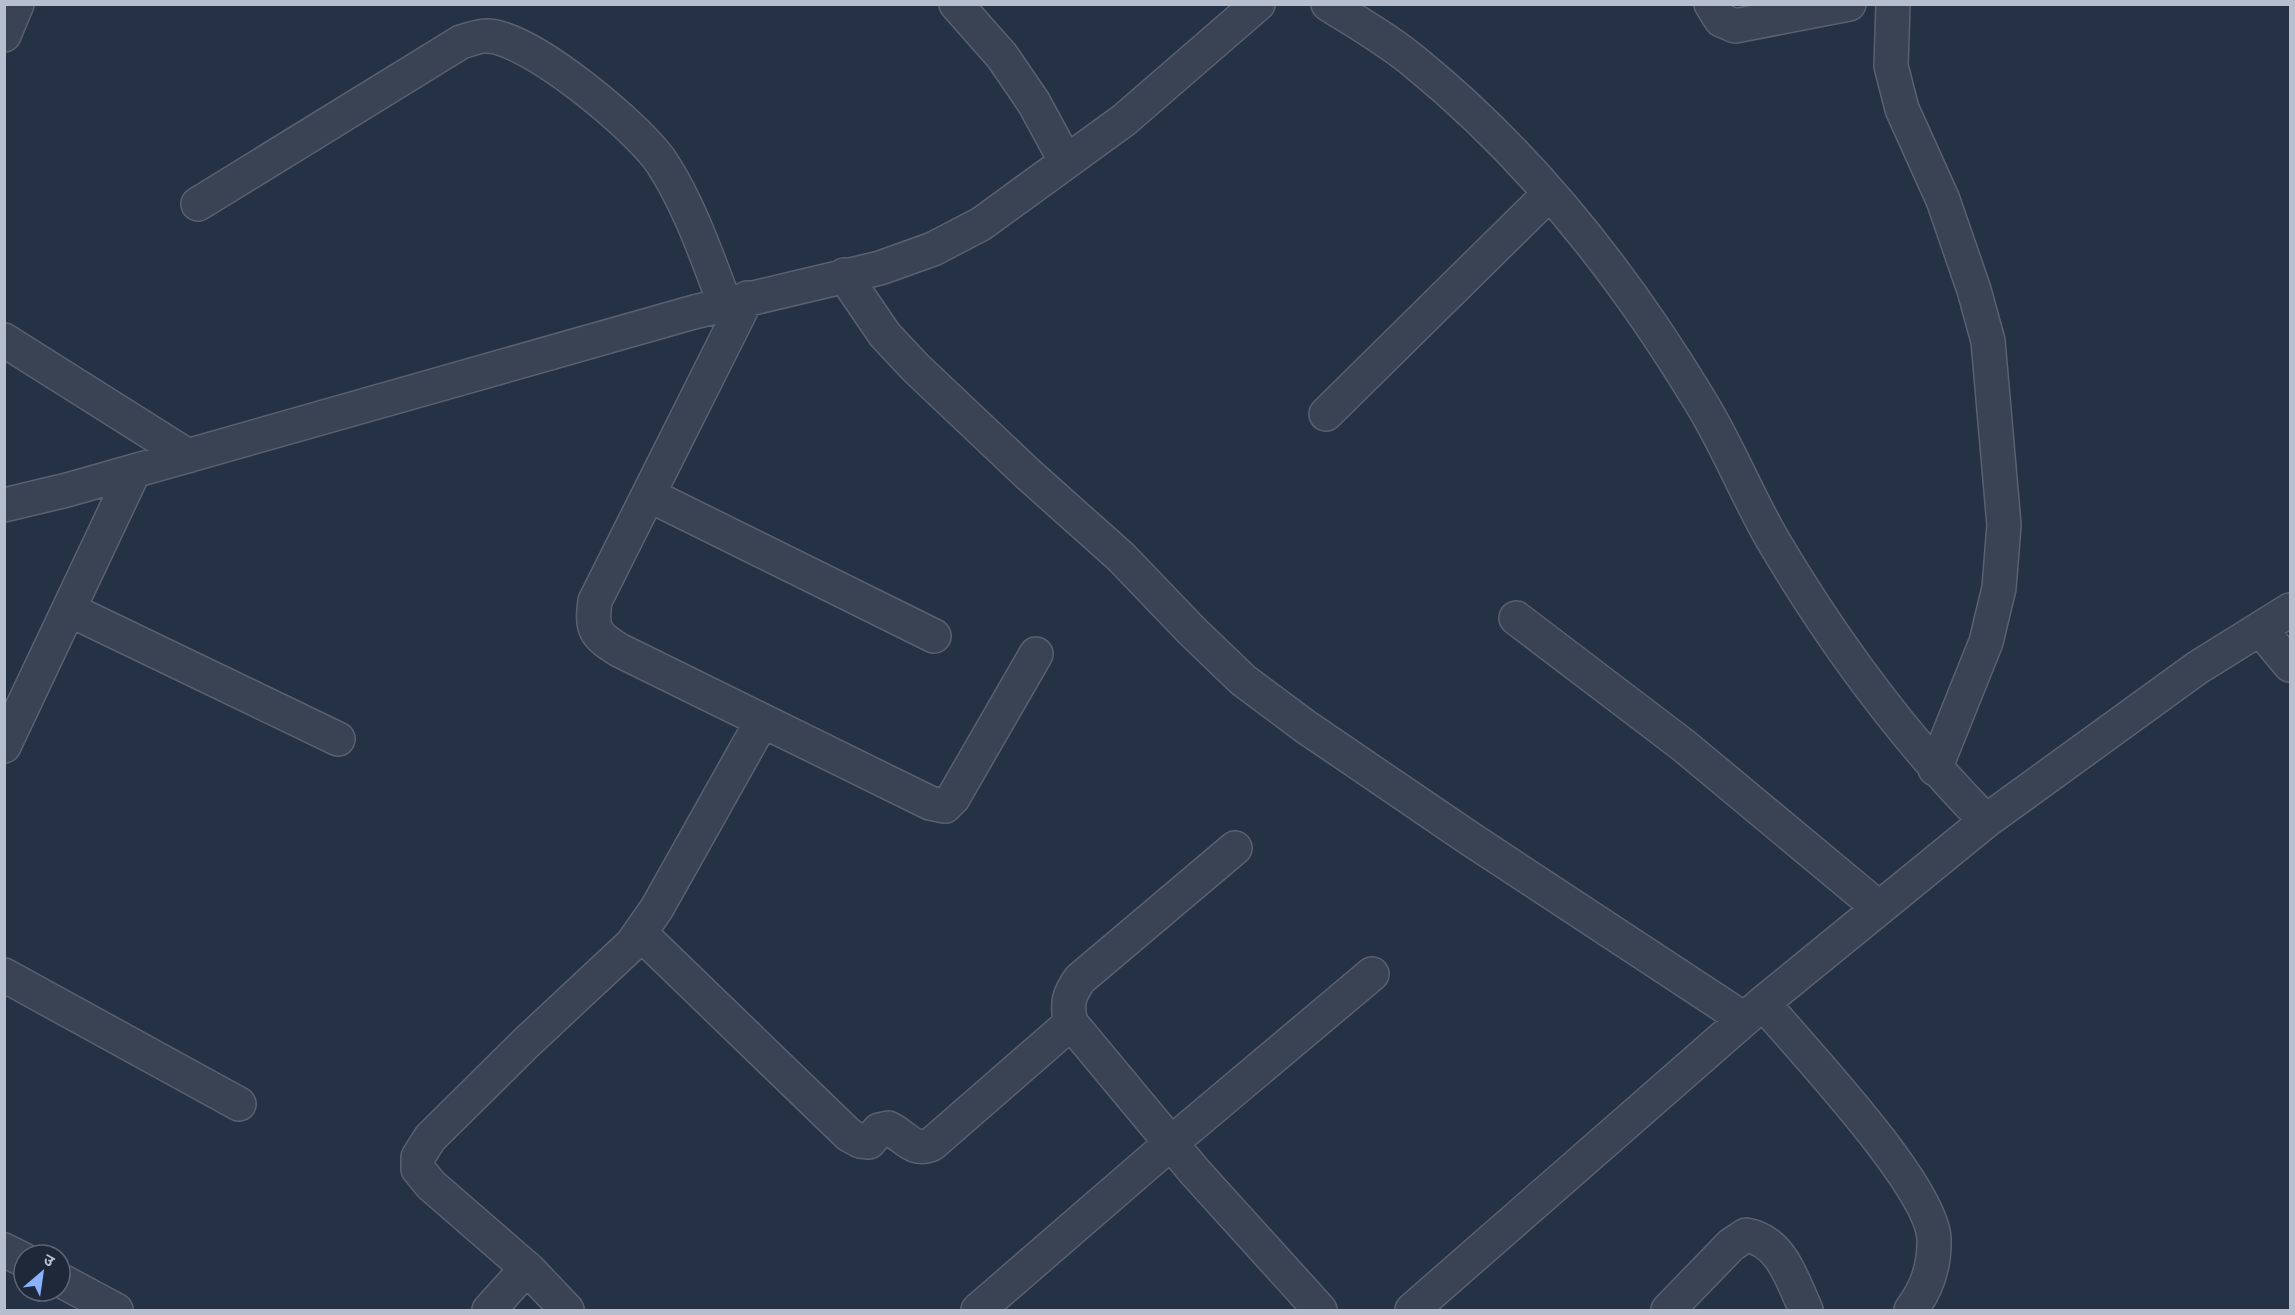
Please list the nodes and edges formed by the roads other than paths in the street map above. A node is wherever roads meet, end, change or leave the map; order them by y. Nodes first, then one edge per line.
1 (17, 4) edge
2 (956, 4) edge
3 (1258, 4) edge
4 (1328, 4) edge
5 (1711, 4) edge
6 (1849, 4) edge
7 (1893, 4) edge
8 (4, 35) edge
9 (1066, 162) junction
10 (1549, 194) junction
11 (198, 204) dead end
12 (844, 275) junction
13 (736, 301) junction
14 (4, 340) edge
15 (1326, 414) dead end
16 (189, 456) junction
17 (134, 471) junction
18 (649, 495) junction
19 (4, 505) edge
20 (70, 610) junction
21 (2290, 610) edge
22 (1516, 618) dead end
23 (2260, 629) junction
24 (934, 636) dead end
25 (1036, 654) dead end
26 (2290, 665) edge
27 (762, 721) junction
28 (338, 739) dead end
29 (4, 746) edge
30 (1935, 769) junction
31 (1986, 821) junction
32 (1235, 848) dead end
33 (1879, 908) junction
34 (640, 933) junction
35 (1372, 974) dead end
36 (4, 975) edge
37 (1753, 1011) junction
38 (1071, 1023) junction
39 (239, 1104) dead end
40 (1171, 1143) junction
41 (527, 1268) junction
42 (72, 1287) edge
43 (116, 1311) edge
44 (489, 1311) edge
45 (567, 1311) edge
46 (978, 1311) edge
47 (1320, 1311) edge
48 (1412, 1311) edge
49 (1668, 1311) edge
50 (1806, 1311) edge
51 (1911, 1311) edge

1 - 8 street
2 - 9 street
3 - 9 street
4 - 10 street
5 - 6 street
7 - 30 street
9 - 12 street
10 - 15 street
10 - 30 street
11 - 13 street
12 - 13 street
12 - 37 street
13 - 16 street
13 - 18 street
14 - 16 street
16 - 17 street
17 - 19 street
17 - 20 street
18 - 24 street
18 - 27 street
20 - 28 street
20 - 29 street
21 - 23 street
22 - 33 street
23 - 26 street
23 - 31 street
25 - 27 street
27 - 34 street
30 - 31 street
31 - 33 street
32 - 38 street
33 - 37 street
34 - 38 street
34 - 41 street
35 - 40 street
36 - 39 street
37 - 48 street
37 - 51 street
38 - 40 street
40 - 46 street
40 - 47 street
41 - 44 street
41 - 45 street
42 - 43 street
49 - 50 street

